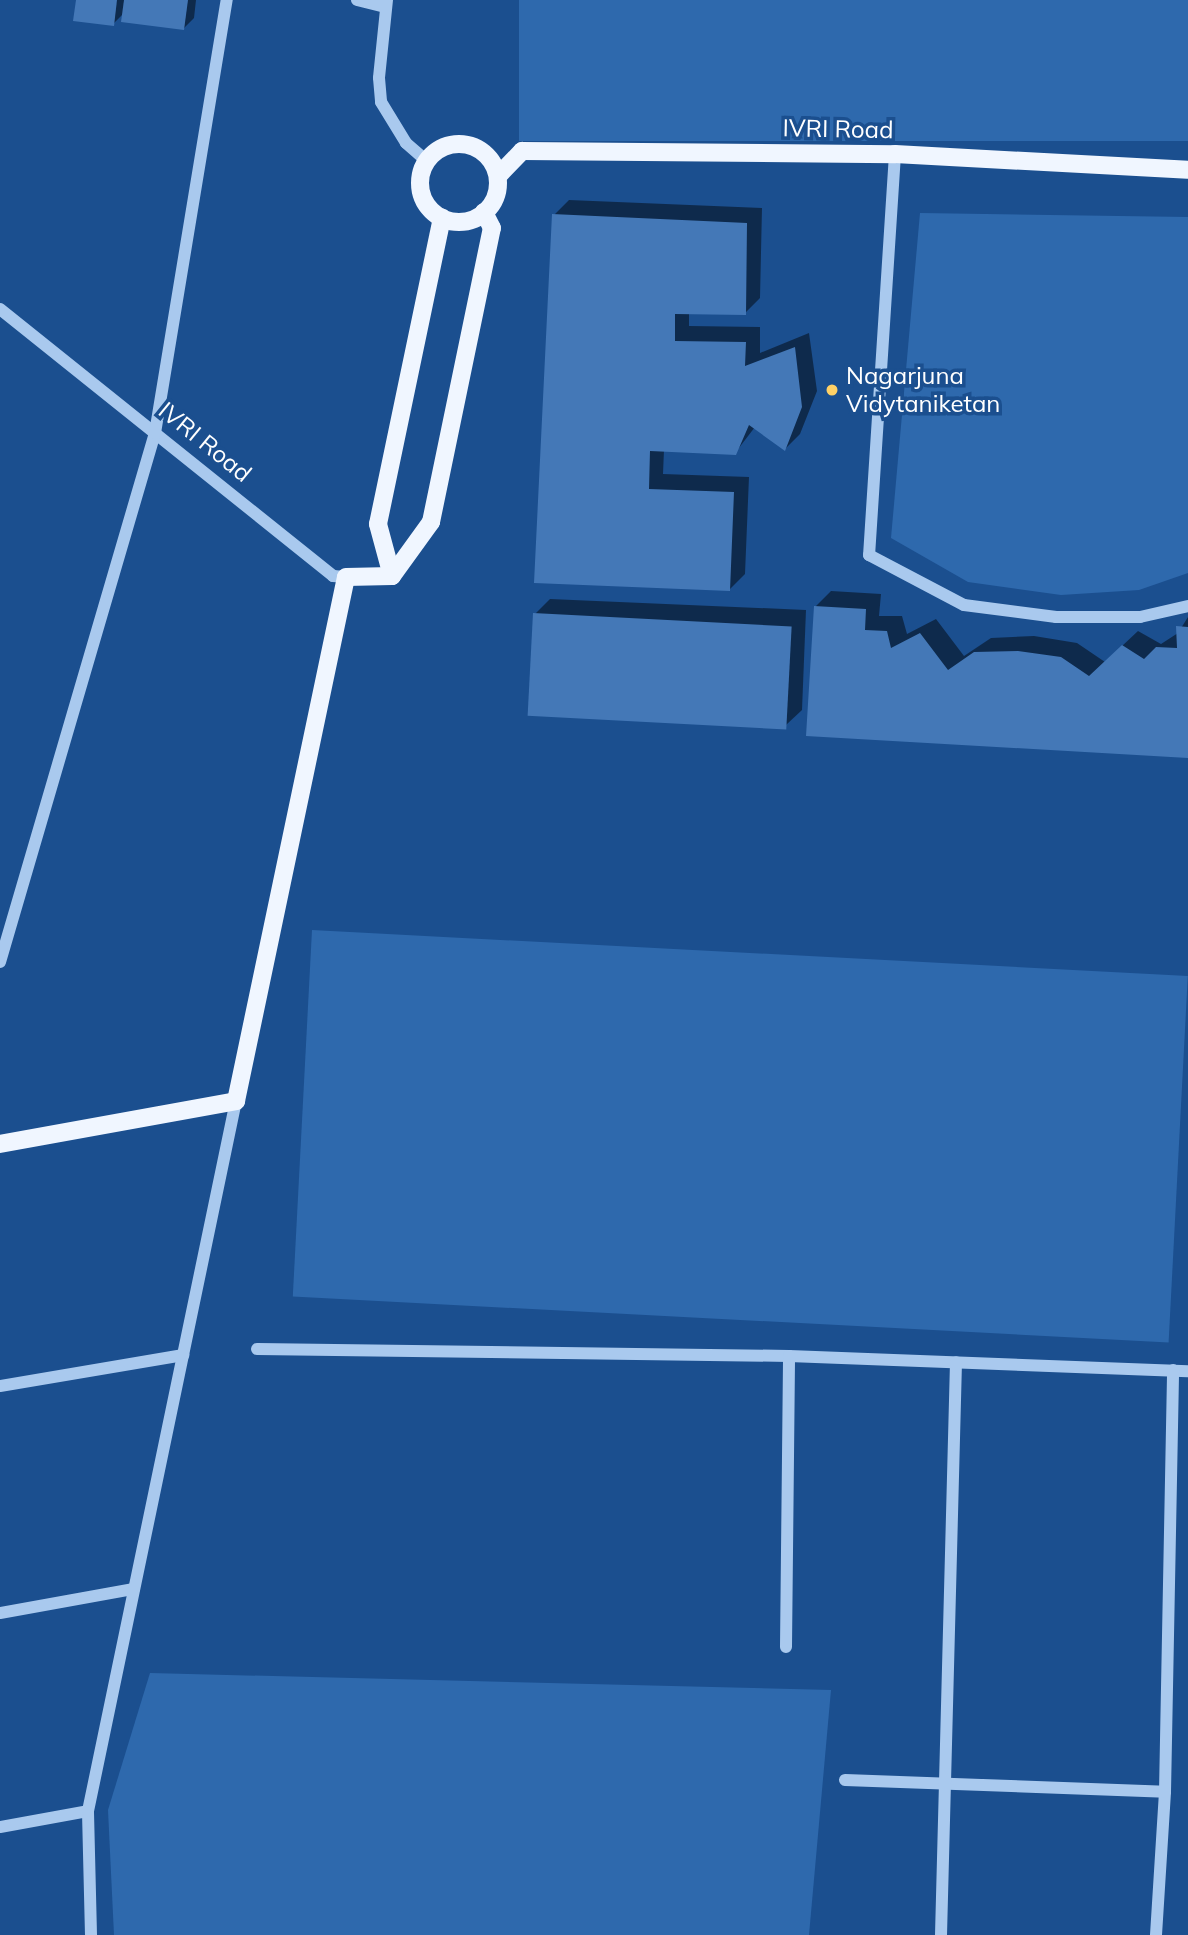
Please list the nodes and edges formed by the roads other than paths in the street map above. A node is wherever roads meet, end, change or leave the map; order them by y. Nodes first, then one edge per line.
1 (227, 0) edge
2 (357, 0) edge
3 (386, 3) edge
4 (895, 154) junction
5 (427, 161) junction
6 (1188, 170) edge
7 (498, 176) junction
8 (484, 212) junction
9 (442, 218) junction
10 (0, 309) edge
11 (155, 433) junction
12 (392, 576) junction
13 (346, 577) junction
14 (1188, 606) edge
15 (0, 962) edge
16 (236, 1101) junction
17 (0, 1144) edge
18 (257, 1349) dead end
19 (183, 1355) junction
20 (789, 1356) junction
21 (956, 1362) junction
22 (1173, 1370) junction
23 (1188, 1371) edge
24 (0, 1387) edge
25 (134, 1589) junction
26 (0, 1613) edge
27 (786, 1647) dead end
28 (845, 1780) dead end
29 (947, 1782) junction
30 (1165, 1792) junction
31 (88, 1811) junction
32 (0, 1827) edge
33 (91, 1935) edge
34 (941, 1935) edge
35 (1156, 1935) edge

1 - 11 street
2 - 3 street
3 - 5 street
4 - 6 main road, IVRI Road
4 - 7 main road, IVRI Road
4 - 14 street
5 - 7 main road
5 - 9 main road
7 - 8 main road, IVRI Road
8 - 9 main road
8 - 12 main road
9 - 12 main road
10 - 11 street, IVRI Road
11 - 13 street, IVRI Road
11 - 15 street
12 - 13 main road, IVRI Road
13 - 16 main road
16 - 17 main road
16 - 19 street
18 - 20 street
19 - 24 street
19 - 25 street
20 - 21 street
20 - 27 street
21 - 22 street
21 - 29 street
22 - 23 street
22 - 30 street
25 - 26 street
25 - 31 street
28 - 29 street
29 - 30 street
29 - 34 street
30 - 35 street
31 - 32 street
31 - 33 street

